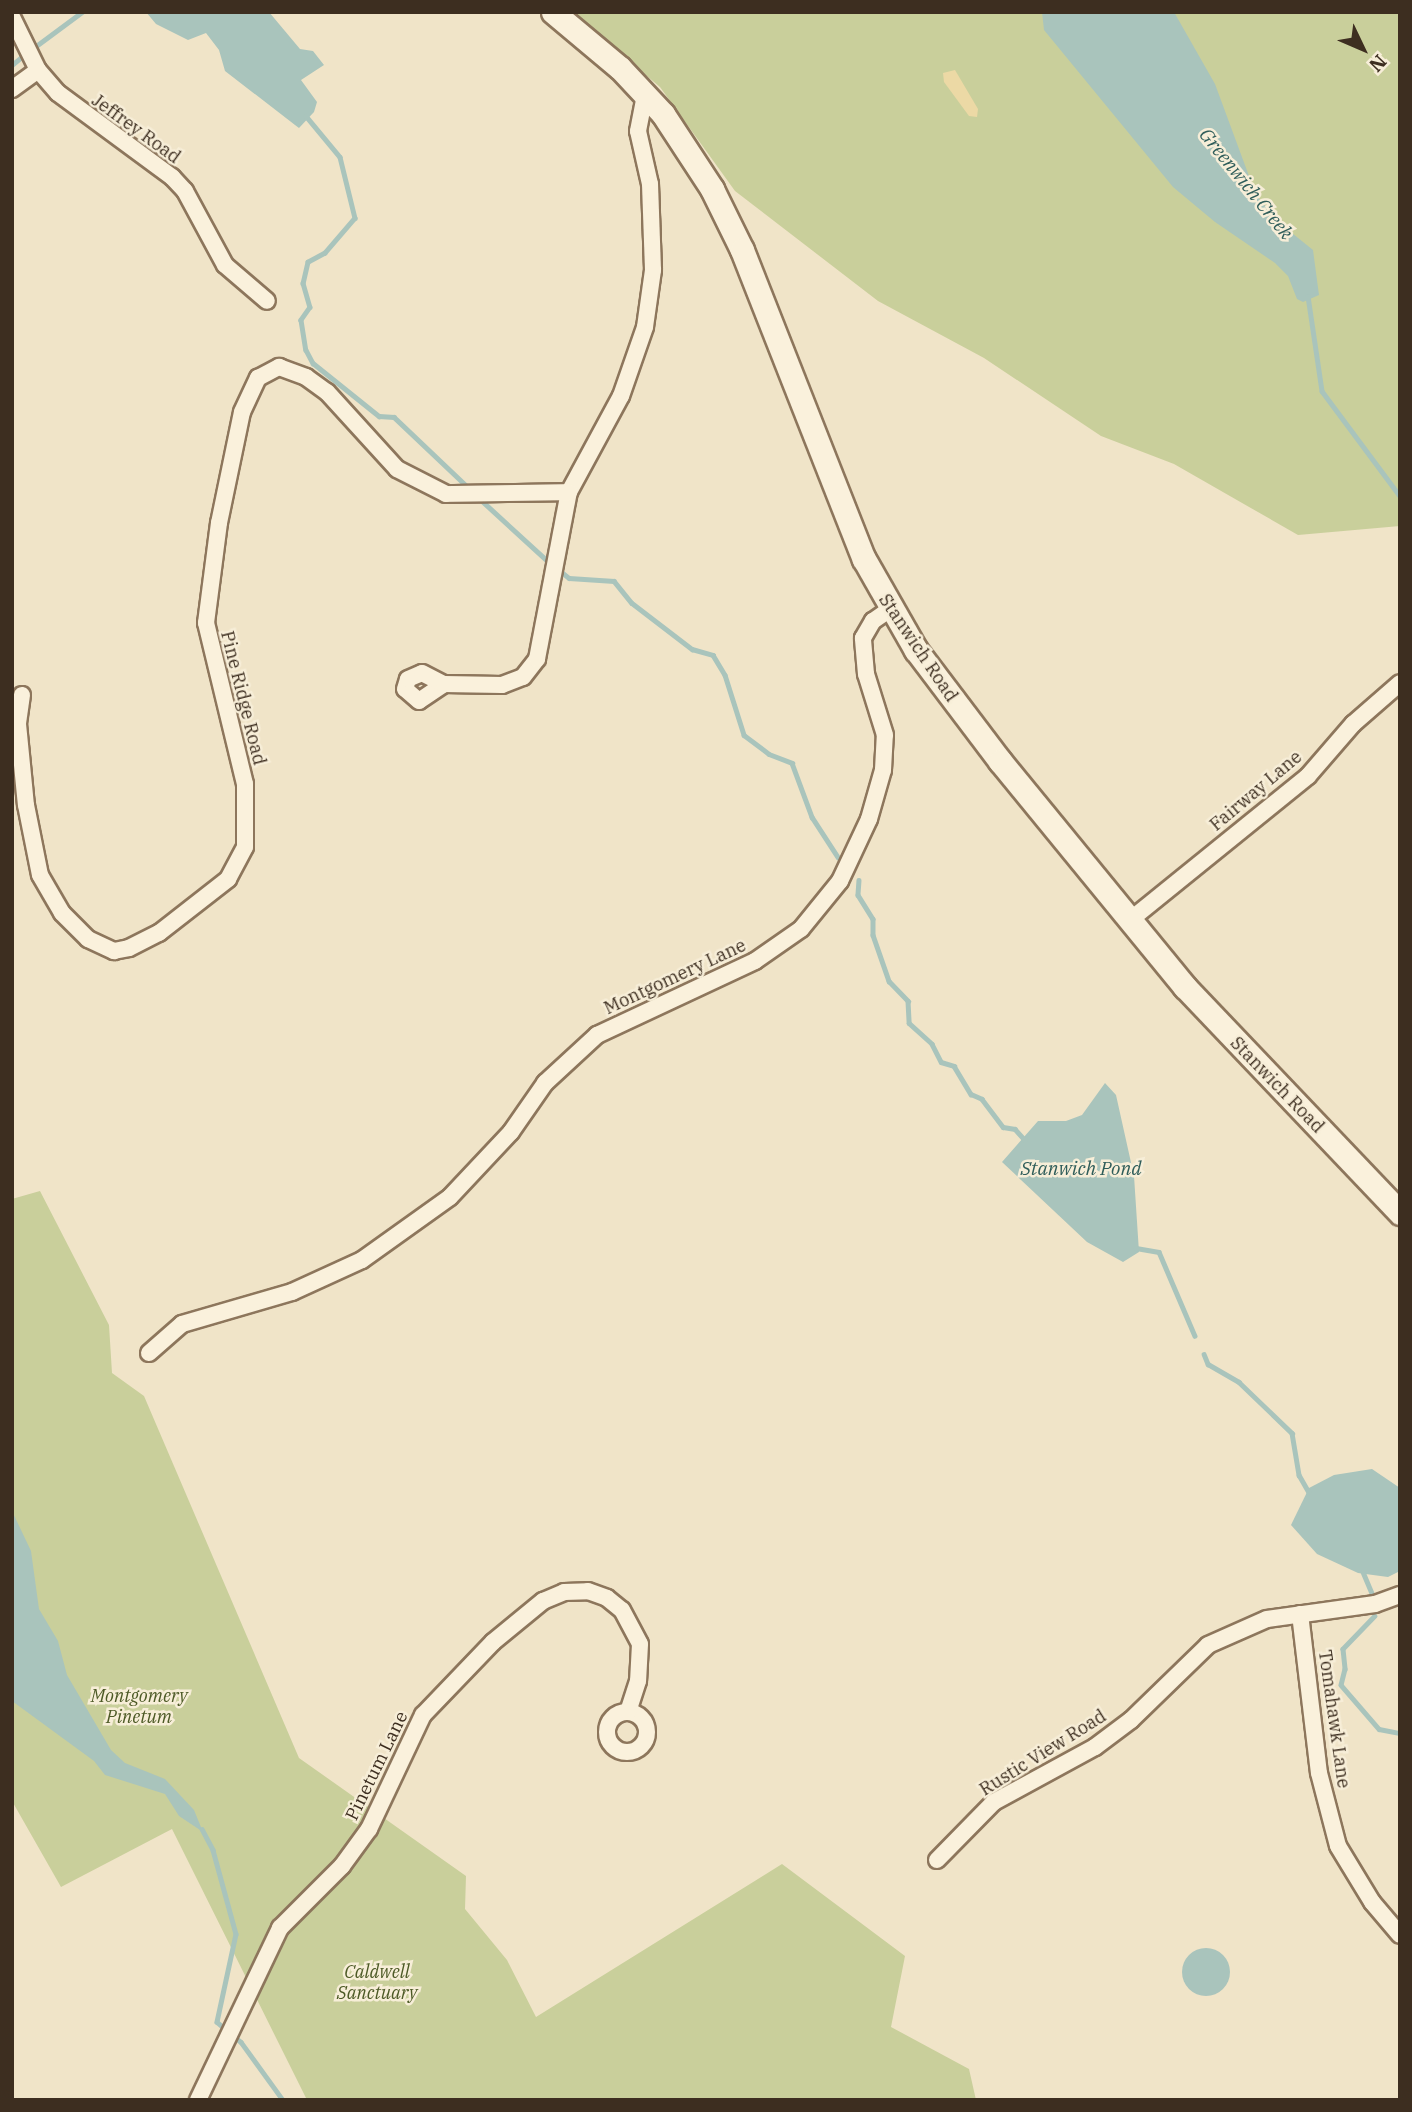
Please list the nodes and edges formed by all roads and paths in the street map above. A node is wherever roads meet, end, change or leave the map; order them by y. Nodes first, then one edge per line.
1 (553, 12) edge
2 (12, 17) edge
3 (38, 70) junction
4 (12, 89) edge
5 (645, 95) junction
6 (267, 302) dead end
7 (569, 492) junction
8 (889, 610) junction
9 (1400, 683) edge
10 (444, 684) dead end
11 (22, 695) dead end
12 (1129, 921) junction
13 (1400, 1213) edge
14 (149, 1353) dead end
15 (1400, 1595) edge
16 (1300, 1614) junction
17 (628, 1712) dead end
18 (937, 1860) dead end
19 (1400, 1935) edge
20 (198, 2100) edge

1 - 5 street, Stanwich Road
2 - 3 street, Jeffrey Road
3 - 4 street
3 - 6 street, Jeffrey Road
5 - 7 street
5 - 8 street, Stanwich Road
7 - 10 street
7 - 11 street, Pine Ridge Road
8 - 12 street, Stanwich Road
8 - 14 street, Montgomery Lane
9 - 12 street, Fairway Lane
12 - 13 street, Stanwich Road
15 - 16 street, Rustic View Road
16 - 18 street, Rustic View Road
16 - 19 street, Tomahawk Lane
17 - 20 street, Pinetum Lane

